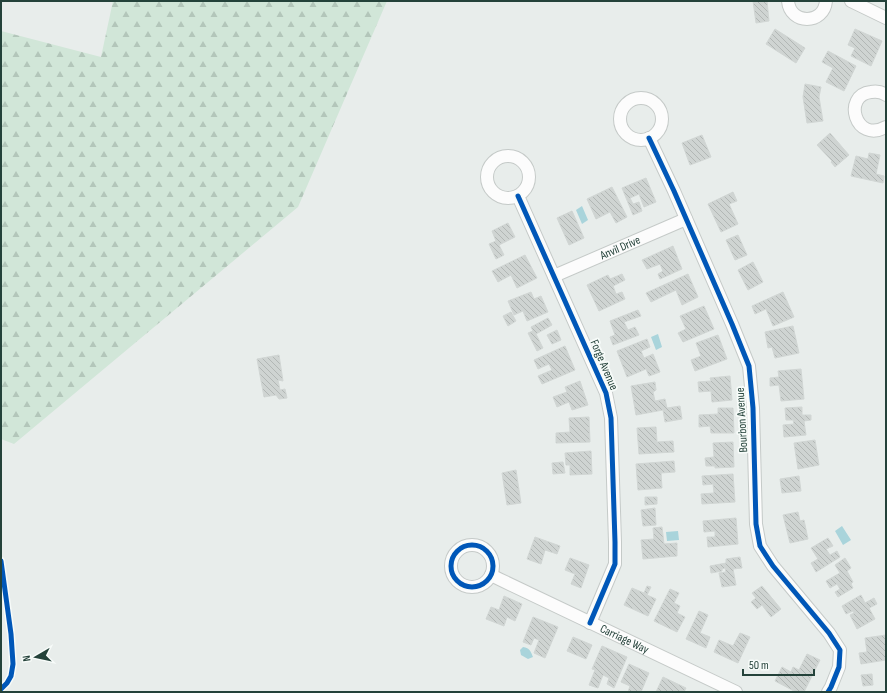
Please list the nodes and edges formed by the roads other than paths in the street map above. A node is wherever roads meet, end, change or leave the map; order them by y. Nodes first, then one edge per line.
1 (788, 1) edge
2 (826, 1) edge
3 (851, 1) edge
4 (886, 18) edge
5 (885, 92) edge
6 (886, 127) edge
7 (649, 138) dead end
8 (518, 196) dead end
9 (686, 219) junction
10 (554, 276) junction
11 (491, 574) dead end
12 (590, 623) junction
13 (736, 692) edge
14 (828, 692) edge

1 - 2 street
3 - 4 street
5 - 6 street
7 - 9 street, Bourbon Avenue
8 - 10 street, Forge Avenue
9 - 10 street, Anvil Drive
9 - 14 street, Bourbon Avenue
10 - 12 street, Forge Avenue
11 - 12 street, Carriage Way
12 - 13 street, Carriage Way

